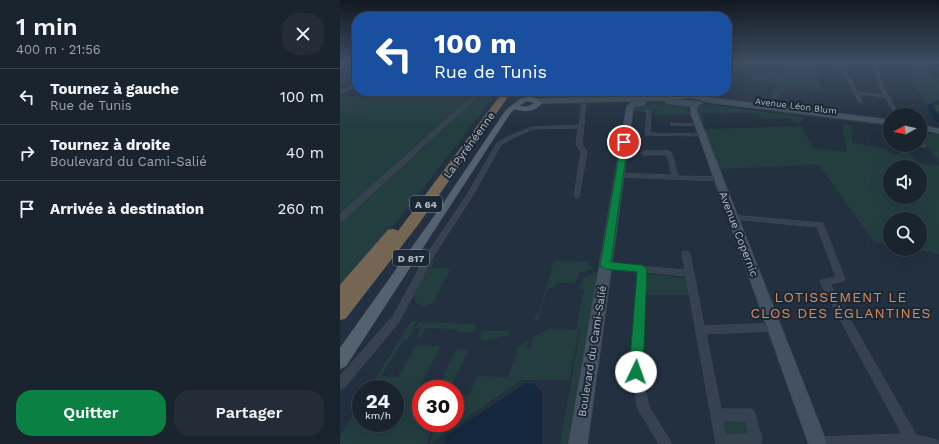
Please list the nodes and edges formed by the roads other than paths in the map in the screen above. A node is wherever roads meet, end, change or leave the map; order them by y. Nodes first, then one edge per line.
1 (852, 84) edge
2 (879, 84) edge
3 (352, 88) edge
4 (340, 92) edge
5 (856, 93) junction
6 (474, 96) edge
7 (498, 96) edge
8 (504, 96) edge
9 (584, 96) edge
10 (628, 96) edge
11 (632, 96) edge
12 (680, 96) edge
13 (885, 96) junction
14 (696, 98) edge
15 (643, 101) junction
16 (535, 102) junction
17 (584, 102) junction
18 (615, 102) junction
19 (860, 102) dead end
20 (514, 106) junction
21 (525, 108) junction
22 (893, 108) edge
23 (649, 111) dead end
24 (629, 115) junction
25 (883, 121) edge
26 (673, 124) dead end
27 (581, 126) junction
28 (883, 126) edge
29 (497, 128) junction
30 (701, 130) junction
31 (927, 131) edge
32 (939, 132) edge
33 (644, 153) dead end
34 (485, 157) junction
35 (619, 175) junction
36 (675, 177) junction
37 (719, 179) junction
38 (578, 196) dead end
39 (733, 217) junction
40 (340, 218) edge
41 (686, 254) dead end
42 (605, 266) junction
43 (642, 269) junction
44 (689, 273) junction
45 (340, 296) edge
46 (340, 313) edge
47 (776, 328) junction
48 (700, 330) junction
49 (340, 361) edge
50 (340, 384) edge
51 (716, 415) dead end
52 (912, 440) junction
53 (818, 443) edge
54 (578, 444) edge
55 (666, 444) edge
56 (933, 444) edge

1 - 5 street
2 - 13 street
3 - 4 street
5 - 13 street
5 - 19 street
6 - 40 street
7 - 45 highway, La Pyrénéenne / A 64
8 - 46 highway, La Pyrénéenne / A 64
9 - 17 street
10 - 18 street
11 - 15 street
12 - 14 street
12 - 14 street, Avenue Copernic
12 - 15 street
13 - 22 street
14 - 25 street, Avenue Léon Blum
14 - 28 street, Avenue Léon Blum
14 - 30 street, Avenue Copernic
15 - 18 street
15 - 24 street
16 - 17 street
16 - 20 main road
16 - 21 main road
17 - 18 street
17 - 27 street
18 - 24 street
20 - 21 main road
20 - 29 main road, D 817
21 - 29 main road, D 817
23 - 30 street
24 - 35 street, Boulevard du Cami-Salié
26 - 30 street
27 - 34 street
27 - 38 street
29 - 34 main road, D 817
30 - 37 street, Avenue Copernic
31 - 32 street
33 - 36 street
34 - 49 main road, D 817
34 - 50 street
35 - 36 street
35 - 42 street, Boulevard du Cami-Salié
36 - 37 street
37 - 39 street, Avenue Copernic
39 - 47 street, Avenue Copernic
39 - 52 street
41 - 44 street
42 - 43 street
42 - 54 street, Boulevard du Cami-Salié
43 - 44 street
43 - 55 street
44 - 48 street
47 - 48 street
47 - 53 street, Avenue Copernic
48 - 51 street
52 - 53 street
52 - 56 street

